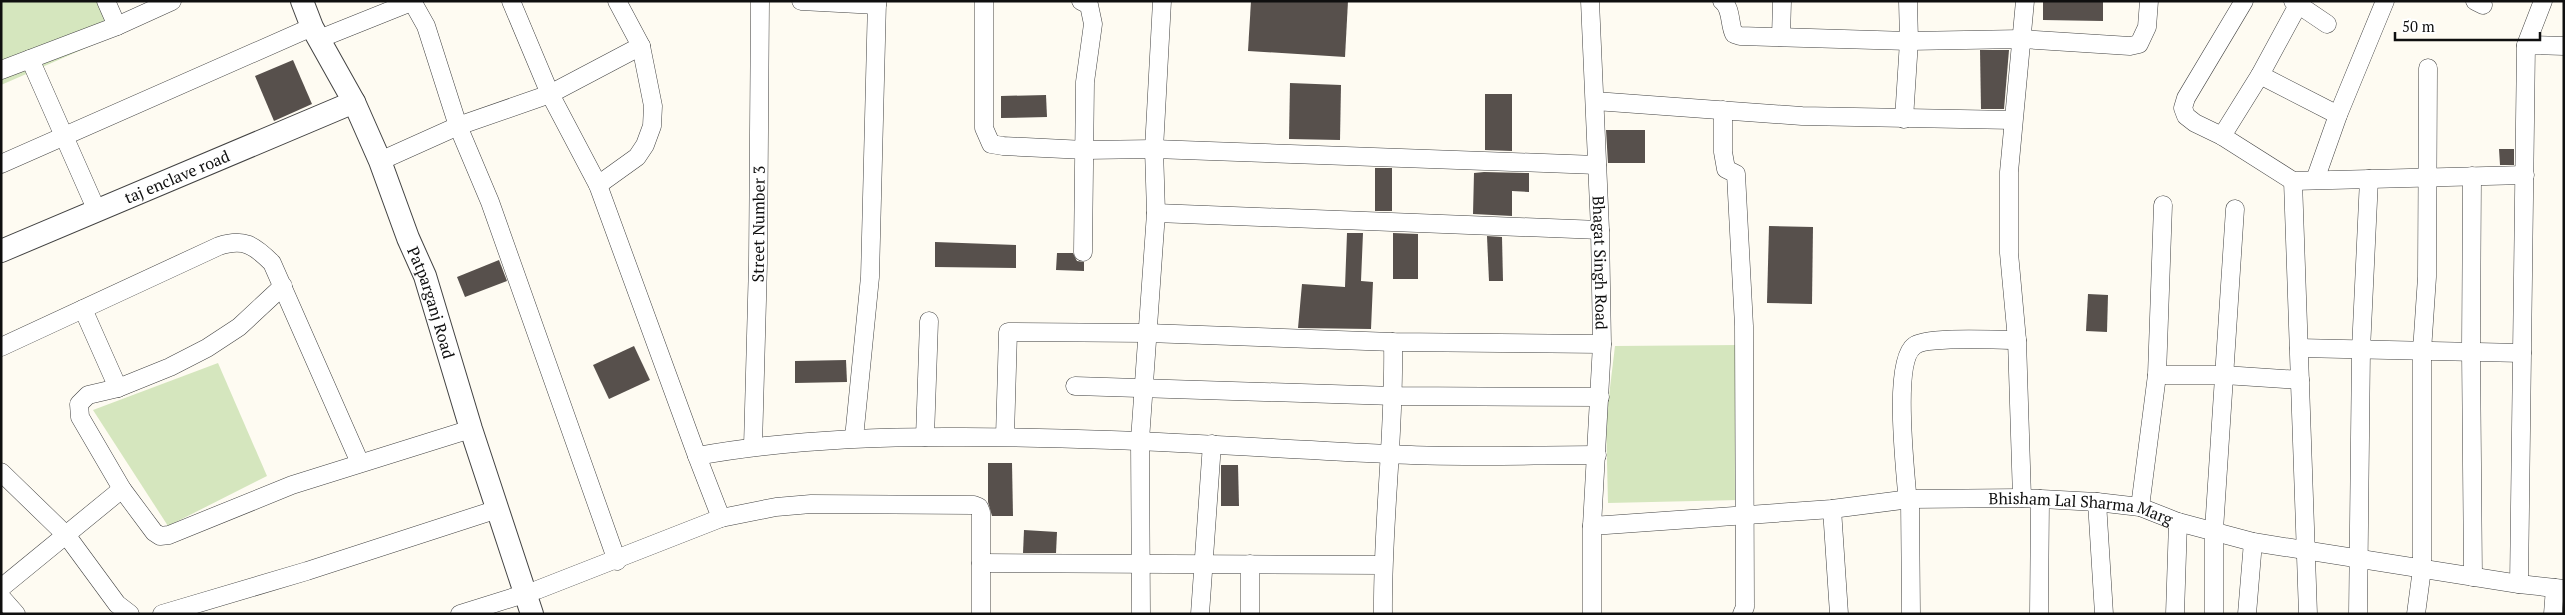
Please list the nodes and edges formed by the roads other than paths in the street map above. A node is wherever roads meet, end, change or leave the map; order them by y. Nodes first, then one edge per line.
1 (106, 1) edge
2 (172, 1) edge
3 (302, 1) edge
4 (413, 1) edge
5 (511, 1) edge
6 (617, 1) edge
7 (760, 1) edge
8 (801, 1) edge
9 (984, 1) edge
10 (1081, 1) edge
11 (1162, 1) edge
12 (1590, 1) edge
13 (1722, 1) edge
14 (1782, 1) edge
15 (1908, 1) edge
16 (2025, 1) edge
17 (2149, 1) edge
18 (2244, 1) edge
19 (2385, 1) edge
20 (2543, 1) edge
21 (877, 3) edge
22 (2296, 3) edge
23 (2327, 24) dead end
24 (117, 26) junction
25 (316, 33) junction
26 (1781, 37) junction
27 (2021, 39) junction
28 (1909, 42) junction
29 (2526, 45) junction
30 (641, 46) junction
31 (2564, 46) edge
32 (30, 59) junction
33 (2428, 68) dead end
34 (1, 70) edge
35 (2260, 75) junction
36 (550, 94) junction
37 (1595, 101) junction
38 (354, 102) junction
39 (1723, 110) junction
40 (2338, 115) junction
41 (1904, 119) junction
42 (2013, 120) junction
43 (458, 126) junction
44 (2222, 136) junction
45 (65, 137) junction
46 (1154, 149) junction
47 (1086, 150) junction
48 (380, 161) junction
49 (1, 164) edge
50 (1597, 165) junction
51 (2525, 175) junction
52 (2472, 176) junction
53 (2427, 178) junction
54 (2369, 179) junction
55 (2315, 180) junction
56 (2293, 181) junction
57 (598, 185) junction
58 (2163, 205) dead end
59 (2235, 209) dead end
60 (97, 210) junction
61 (1156, 213) junction
62 (1600, 230) junction
63 (1, 251) edge
64 (1083, 252) dead end
65 (283, 286) junction
66 (83, 309) junction
67 (929, 321) dead end
68 (1147, 333) junction
69 (2016, 340) junction
70 (1393, 342) junction
71 (1602, 344) junction
72 (1, 347) edge
73 (2299, 348) junction
74 (2361, 350) junction
75 (2422, 351) junction
76 (2471, 351) junction
77 (2522, 352) junction
78 (2157, 375) junction
79 (2224, 375) junction
80 (2300, 380) junction
81 (1075, 386) dead end
82 (118, 388) junction
83 (1143, 389) junction
84 (1394, 396) junction
85 (1600, 397) junction
86 (471, 428) junction
87 (1005, 436) junction
88 (925, 437) junction
89 (854, 438) junction
90 (1140, 440) junction
91 (1212, 444) junction
92 (754, 446) junction
93 (1391, 455) junction
94 (1597, 455) junction
95 (697, 456) junction
96 (360, 463) junction
97 (1, 472) edge
98 (122, 489) junction
99 (2022, 498) junction
100 (1910, 499) junction
101 (2040, 499) junction
102 (2097, 502) junction
103 (2140, 507) junction
104 (498, 509) junction
105 (1832, 509) junction
106 (1746, 513) junction
107 (720, 518) junction
108 (2178, 522) junction
109 (1592, 526) junction
110 (2214, 530) junction
111 (67, 536) junction
112 (2252, 542) junction
113 (2307, 550) junction
114 (2357, 557) junction
115 (617, 560) junction
116 (981, 563) junction
117 (1143, 563) junction
118 (1250, 564) junction
119 (1204, 565) junction
120 (1383, 565) junction
121 (2422, 569) junction
122 (2473, 577) junction
123 (2519, 584) junction
124 (1, 588) edge
125 (2559, 588) edge
126 (1, 597) edge
127 (528, 603) edge
128 (16, 614) edge
129 (130, 614) edge
130 (162, 614) edge
131 (460, 614) edge
132 (981, 614) edge
133 (1141, 614) edge
134 (1200, 614) edge
135 (1250, 614) edge
136 (1383, 614) edge
137 (1592, 614) edge
138 (1742, 614) edge
139 (1839, 614) edge
140 (1911, 614) edge
141 (2039, 614) edge
142 (2104, 614) edge
143 (2175, 614) edge
144 (2214, 614) edge
145 (2247, 614) edge
146 (2308, 614) edge
147 (2358, 614) edge
148 (2416, 614) edge
149 (2553, 614) edge

1 - 24 street
2 - 24 street
3 - 25 street, Patparganj Road
4 - 25 street
4 - 43 street
5 - 36 street
6 - 30 street
7 - 92 street, Street Number 3
8 - 21 street
9 - 47 street
10 - 47 street
11 - 46 street
12 - 37 street, Bhagat Singh Road
13 - 26 street
14 - 26 street
15 - 28 street
16 - 27 street
17 - 27 street
18 - 44 street
19 - 40 street
20 - 29 street
21 - 89 street
22 - 23 street
22 - 35 street
24 - 32 street
25 - 38 street, Patparganj Road
25 - 45 street
26 - 28 street
27 - 28 street
27 - 42 street
28 - 41 street
29 - 31 street
29 - 51 street
30 - 36 street
30 - 57 street
32 - 34 street
32 - 45 street
33 - 53 street
35 - 40 street
35 - 44 street
36 - 43 street
36 - 57 street
37 - 39 street
37 - 50 street, Bhagat Singh Road
38 - 48 street, Patparganj Road
38 - 60 street, taj enclave road
39 - 41 street
39 - 106 street
40 - 55 street
41 - 42 street
42 - 69 street
43 - 48 street
43 - 115 street
44 - 56 street
45 - 49 street
45 - 60 street
46 - 47 street
46 - 50 street
46 - 61 street
47 - 64 street
48 - 86 street, Patparganj Road
50 - 62 street, Bhagat Singh Road
51 - 52 street
51 - 77 street
52 - 53 street
52 - 76 street
53 - 54 street
53 - 75 street
54 - 55 street
54 - 74 street
55 - 56 street
56 - 73 street
57 - 95 street
58 - 78 street
59 - 79 street
60 - 63 street, taj enclave road
61 - 62 street
61 - 68 street
62 - 71 street, Bhagat Singh Road
65 - 66 street
65 - 82 street
65 - 96 street
66 - 72 street
66 - 82 street
67 - 88 street
68 - 70 street
68 - 83 street
68 - 87 street
69 - 99 street
69 - 100 street
70 - 71 street
70 - 84 street
71 - 85 street, Bhagat Singh Road
73 - 74 street
73 - 80 street
74 - 75 street
74 - 114 street
75 - 76 street
75 - 121 street
76 - 77 street
76 - 122 street
77 - 123 street
78 - 79 street
78 - 103 street
79 - 80 street
79 - 110 street
80 - 113 street
81 - 83 street
82 - 98 street
83 - 84 street
83 - 90 street
84 - 85 street
84 - 93 street
85 - 94 street, Bhagat Singh Road
86 - 96 street
86 - 104 street, Patparganj Road
87 - 88 street
87 - 90 street
88 - 89 street
89 - 92 street
90 - 91 street
90 - 117 street
91 - 93 street
91 - 119 street
92 - 95 street
93 - 94 street
93 - 120 street
94 - 109 street, Bhagat Singh Road
95 - 107 street
96 - 98 street
97 - 111 street
98 - 111 street
99 - 100 street, Bhisham Lal Sharma Marg
99 - 101 street, Bhisham Lal Sharma Marg
100 - 105 street, Bhisham Lal Sharma Marg
100 - 140 street
101 - 102 street, Bhisham Lal Sharma Marg
101 - 141 street
102 - 103 street, Bhisham Lal Sharma Marg
102 - 142 street
103 - 108 street, Bhisham Lal Sharma Marg
104 - 127 street, Patparganj Road
104 - 130 street
105 - 106 street, Bhisham Lal Sharma Marg
105 - 139 street
106 - 109 street, Bhisham Lal Sharma Marg
106 - 138 street
107 - 115 street
107 - 116 street
108 - 110 street, Bhisham Lal Sharma Marg
108 - 143 street
109 - 137 street, Bhagat Singh Road
110 - 112 street, Bhisham Lal Sharma Marg
110 - 144 street
111 - 124 street
111 - 129 street
112 - 113 street, Bhisham Lal Sharma Marg
112 - 145 street
113 - 114 street, Bhisham Lal Sharma Marg
113 - 146 street
114 - 121 street, Bhisham Lal Sharma Marg
114 - 147 street
115 - 127 street
116 - 117 street
116 - 132 street
117 - 119 street
117 - 133 street
118 - 119 street
118 - 120 street
118 - 135 street
119 - 134 street
120 - 136 street
121 - 122 street, Bhisham Lal Sharma Marg
121 - 148 street
122 - 123 street, Bhisham Lal Sharma Marg
123 - 125 street, Bhisham Lal Sharma Marg
125 - 149 street
126 - 128 street
127 - 131 street

